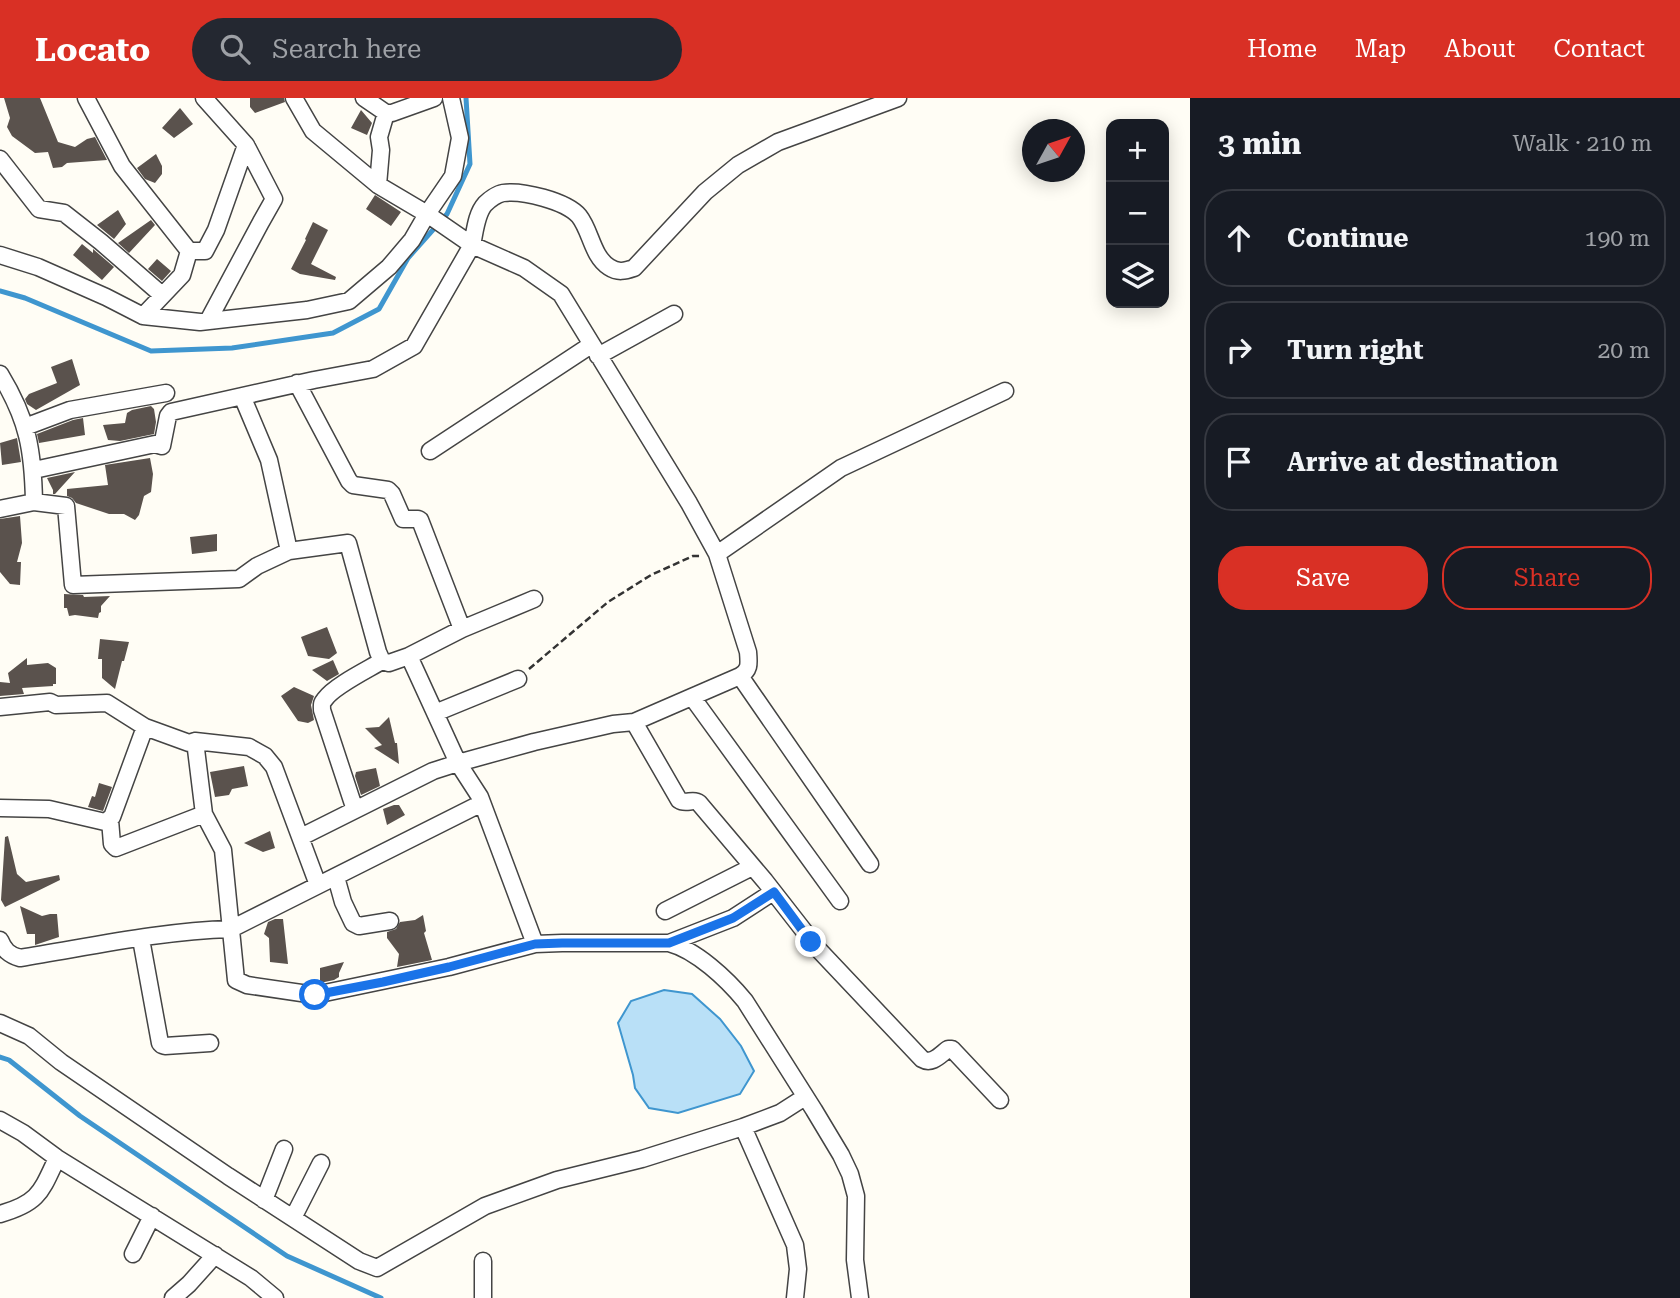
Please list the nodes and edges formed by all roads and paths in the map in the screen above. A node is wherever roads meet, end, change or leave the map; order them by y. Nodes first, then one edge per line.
1 (86, 98) edge
2 (294, 98) edge
3 (364, 98) edge
4 (434, 98) edge
5 (451, 98) edge
6 (898, 98) edge
7 (208, 99) edge
8 (386, 113) junction
9 (246, 145) junction
10 (0, 159) edge
11 (378, 185) junction
12 (427, 214) junction
13 (472, 245) junction
14 (189, 251) junction
15 (0, 256) edge
16 (162, 295) junction
17 (674, 314) dead end
18 (144, 316) junction
19 (208, 321) junction
20 (595, 350) junction
21 (0, 374) edge
22 (298, 383) junction
23 (1005, 391) dead end
24 (166, 393) dead end
25 (242, 396) junction
26 (25, 427) junction
27 (430, 451) dead end
28 (34, 470) junction
29 (34, 502) junction
30 (0, 509) edge
31 (289, 551) junction
32 (717, 554) junction
33 (534, 599) dead end
34 (461, 629) junction
35 (409, 656) junction
36 (382, 661) junction
37 (740, 676) junction
38 (518, 679) joint
39 (692, 697) junction
40 (0, 707) edge
41 (435, 713) junction
42 (634, 722) junction
43 (145, 727) junction
44 (195, 741) junction
45 (458, 763) junction
46 (482, 803) junction
47 (0, 808) edge
48 (355, 810) junction
49 (204, 814) junction
50 (110, 820) junction
51 (300, 837) junction
52 (870, 864) dead end
53 (752, 867) junction
54 (336, 877) junction
55 (318, 886) junction
56 (774, 892) junction
57 (840, 901) dead end
58 (665, 911) dead end
59 (390, 921) dead end
60 (231, 929) junction
61 (141, 939) junction
62 (0, 940) edge
63 (669, 943) junction
64 (535, 944) junction
65 (0, 1023) edge
66 (209, 1043) dead end
67 (1000, 1100) dead end
68 (801, 1101) junction
69 (0, 1120) edge
70 (743, 1127) junction
71 (284, 1149) dead end
72 (57, 1158) junction
73 (321, 1163) dead end
74 (264, 1200) junction
75 (0, 1214) edge
76 (152, 1216) junction
77 (293, 1218) junction
78 (133, 1254) dead end
79 (215, 1255) junction
80 (484, 1261) dead end
81 (173, 1298) edge
82 (275, 1298) edge
83 (483, 1298) edge
84 (795, 1298) edge
85 (860, 1298) edge

1 - 14 street
2 - 11 street
3 - 8 street
4 - 8 street
5 - 12 street
6 - 13 street
7 - 9 street
8 - 11 street
9 - 14 street
9 - 19 street
10 - 16 street
11 - 12 street
12 - 13 street
12 - 19 street
13 - 20 street
13 - 22 street
14 - 16 street
15 - 18 street
16 - 18 street
17 - 20 street
18 - 19 street
20 - 27 street
20 - 32 street
21 - 26 street
22 - 25 street
22 - 34 street
23 - 32 street
24 - 26 street
25 - 28 street
25 - 31 street
26 - 28 street
28 - 29 street
29 - 30 street
29 - 31 street
31 - 36 street
32 - 37 street
32 - 38 path
33 - 34 street
34 - 35 street
35 - 36 street
35 - 41 street
36 - 48 street
37 - 39 street
37 - 52 street
38 - 41 street
39 - 42 street
39 - 57 street
40 - 43 street
41 - 45 street
42 - 45 street
42 - 53 street
43 - 44 street
43 - 50 street
44 - 49 street
44 - 51 street
45 - 46 street
45 - 48 street
46 - 54 street
46 - 64 street
47 - 50 street
48 - 51 street
49 - 50 street
49 - 60 street
51 - 55 street
53 - 56 street
53 - 58 street
54 - 55 street
54 - 59 street
55 - 60 street
56 - 63 street
56 - 67 street
60 - 61 street
60 - 64 street
61 - 62 street
61 - 66 street
63 - 64 street
63 - 68 street
65 - 74 street
68 - 70 street
68 - 85 street
69 - 72 street
70 - 77 street
70 - 84 street
71 - 74 street
72 - 75 street
72 - 76 street
73 - 77 street
74 - 77 street
76 - 78 street
76 - 79 street
79 - 81 street
79 - 82 street
80 - 83 street

